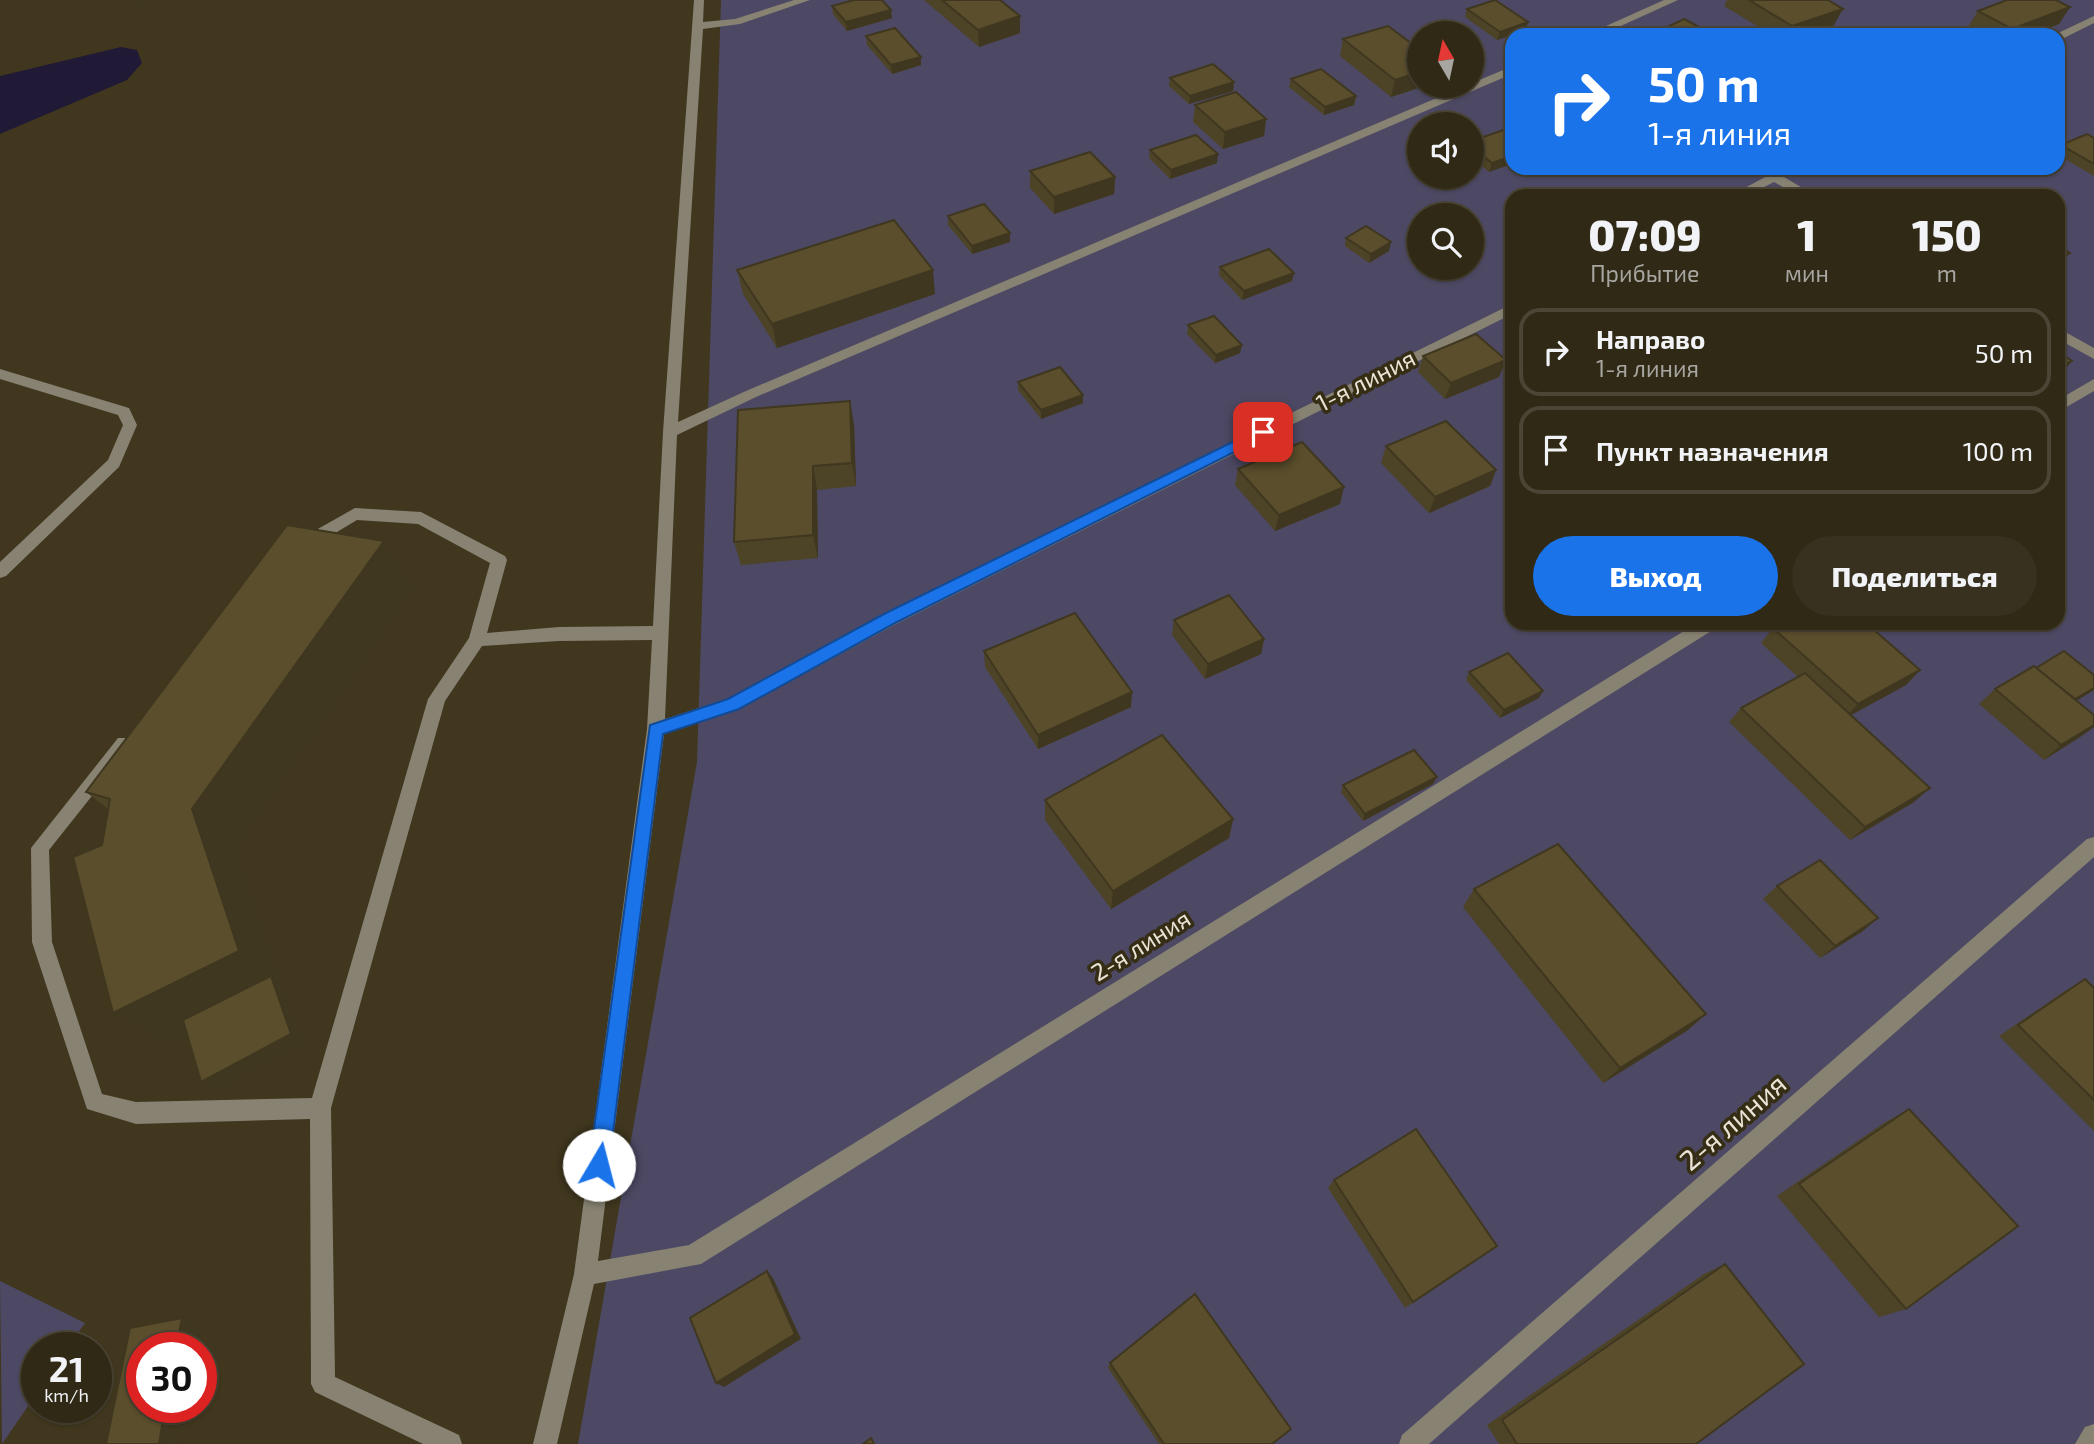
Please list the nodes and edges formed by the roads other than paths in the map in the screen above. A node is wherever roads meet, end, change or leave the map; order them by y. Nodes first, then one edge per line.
1 (699, 0) edge
2 (805, 0) edge
3 (1673, 0) edge
4 (2094, 19) edge
5 (697, 26) junction
6 (1608, 28) edge
7 (2065, 34) edge
8 (1505, 73) edge
9 (1778, 175) edge
10 (1774, 177) junction
11 (1750, 189) edge
12 (1797, 189) edge
13 (1505, 312) edge
14 (2065, 337) edge
15 (2094, 354) edge
16 (0, 374) edge
17 (2094, 384) edge
18 (2065, 403) edge
19 (670, 432) junction
20 (288, 554) edge
21 (0, 572) edge
22 (1699, 630) edge
23 (661, 633) junction
24 (477, 640) junction
25 (135, 729) edge
26 (656, 729) junction
27 (2094, 845) edge
28 (320, 1108) junction
29 (584, 1274) junction
30 (2094, 1436) edge
31 (450, 1444) edge
32 (545, 1444) edge
33 (1411, 1444) edge
34 (2087, 1444) edge

1 - 5 street
2 - 5 street
3 - 6 street
4 - 7 street
5 - 19 street
8 - 19 street
9 - 10 street
10 - 11 street
10 - 12 street
13 - 26 street, 1-я линия
14 - 15 street
16 - 21 street
17 - 18 street
19 - 23 street
20 - 24 street
22 - 29 street, 2-я линия
23 - 24 street
23 - 26 street
24 - 28 street
25 - 28 street
26 - 29 street
27 - 33 street, 2-я линия
28 - 31 street
29 - 32 street
30 - 34 street

